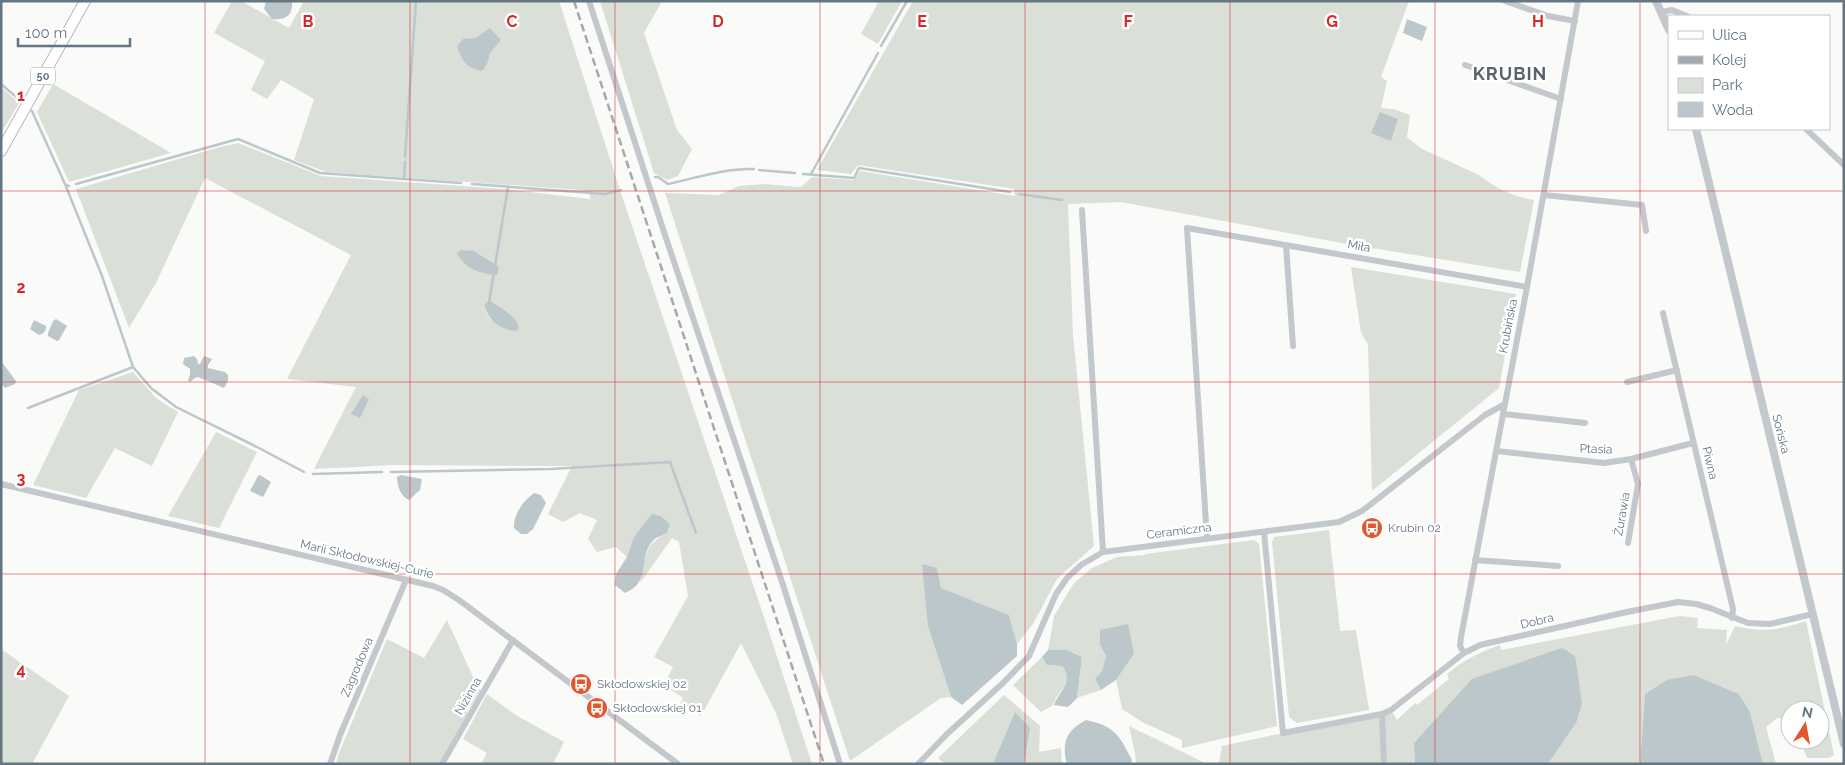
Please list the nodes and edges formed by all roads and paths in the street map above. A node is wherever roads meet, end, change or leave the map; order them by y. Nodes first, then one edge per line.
1 (85, 1) edge
2 (589, 1) edge
3 (1505, 1) edge
4 (1578, 1) edge
5 (1656, 1) edge
6 (1661, 12) junction
7 (1684, 15) edge
8 (1575, 21) junction
9 (1668, 28) edge
10 (1465, 65) dead end
11 (1561, 98) junction
12 (1696, 130) edge
13 (1807, 130) edge
14 (1, 151) edge
15 (1844, 165) edge
16 (1544, 195) junction
17 (1082, 210) dead end
18 (1646, 231) dead end
19 (1286, 245) junction
20 (1527, 287) junction
21 (1663, 313) dead end
22 (1292, 346) dead end
23 (1677, 370) junction
24 (1627, 382) dead end
25 (1505, 404) junction
26 (1503, 414) junction
27 (1585, 423) dead end
28 (1693, 443) junction
29 (1496, 451) junction
30 (1631, 459) junction
31 (1, 484) edge
32 (1264, 532) junction
33 (1207, 539) junction
34 (1628, 543) dead end
35 (1103, 552) junction
36 (1475, 560) junction
37 (1558, 566) dead end
38 (406, 580) junction
39 (1813, 614) junction
40 (1732, 618) junction
41 (513, 640) junction
42 (1464, 653) junction
43 (1382, 714) junction
44 (1844, 744) edge
45 (330, 764) edge
46 (442, 764) edge
47 (678, 764) edge
48 (840, 764) edge
49 (918, 764) edge
50 (1384, 764) edge

1 - 14 main road, 50
2 - 48 street
3 - 8 street
4 - 8 street, Krubińska
5 - 6 street
6 - 7 street
6 - 9 street
8 - 11 street, Krubińska
10 - 11 street
11 - 16 street, Krubińska
12 - 39 street, Sońska
13 - 15 street
16 - 18 street
16 - 20 street, Krubińska
17 - 35 street
19 - 20 street, Miła
19 - 22 street
19 - 33 street, Miła
20 - 25 street, Krubińska
21 - 23 street, Piwna
23 - 24 street
23 - 28 street, Piwna
25 - 26 street, Krubińska
25 - 32 street, Ceramiczna
26 - 27 street
26 - 29 street, Krubińska
28 - 30 street, Ptasia
28 - 40 street, Piwna
29 - 30 street, Ptasia
29 - 36 street, Krubińska
30 - 34 street, Żurawia
31 - 38 street, Marii Skłodowskiej-Curie
32 - 33 street, Ceramiczna
32 - 43 street, Dobra
33 - 35 street, Ceramiczna
35 - 49 street, Ceramiczna
36 - 37 street
36 - 42 street, Krubińska
38 - 41 street, Marii Skłodowskiej-Curie
38 - 45 street, Zagrodowa
39 - 40 street, Dobra
39 - 44 street, Sońska
40 - 42 street, Dobra
41 - 46 street, Nizinna
41 - 47 street, Marii Skłodowskiej-Curie
42 - 43 street, Dobra
43 - 50 street

